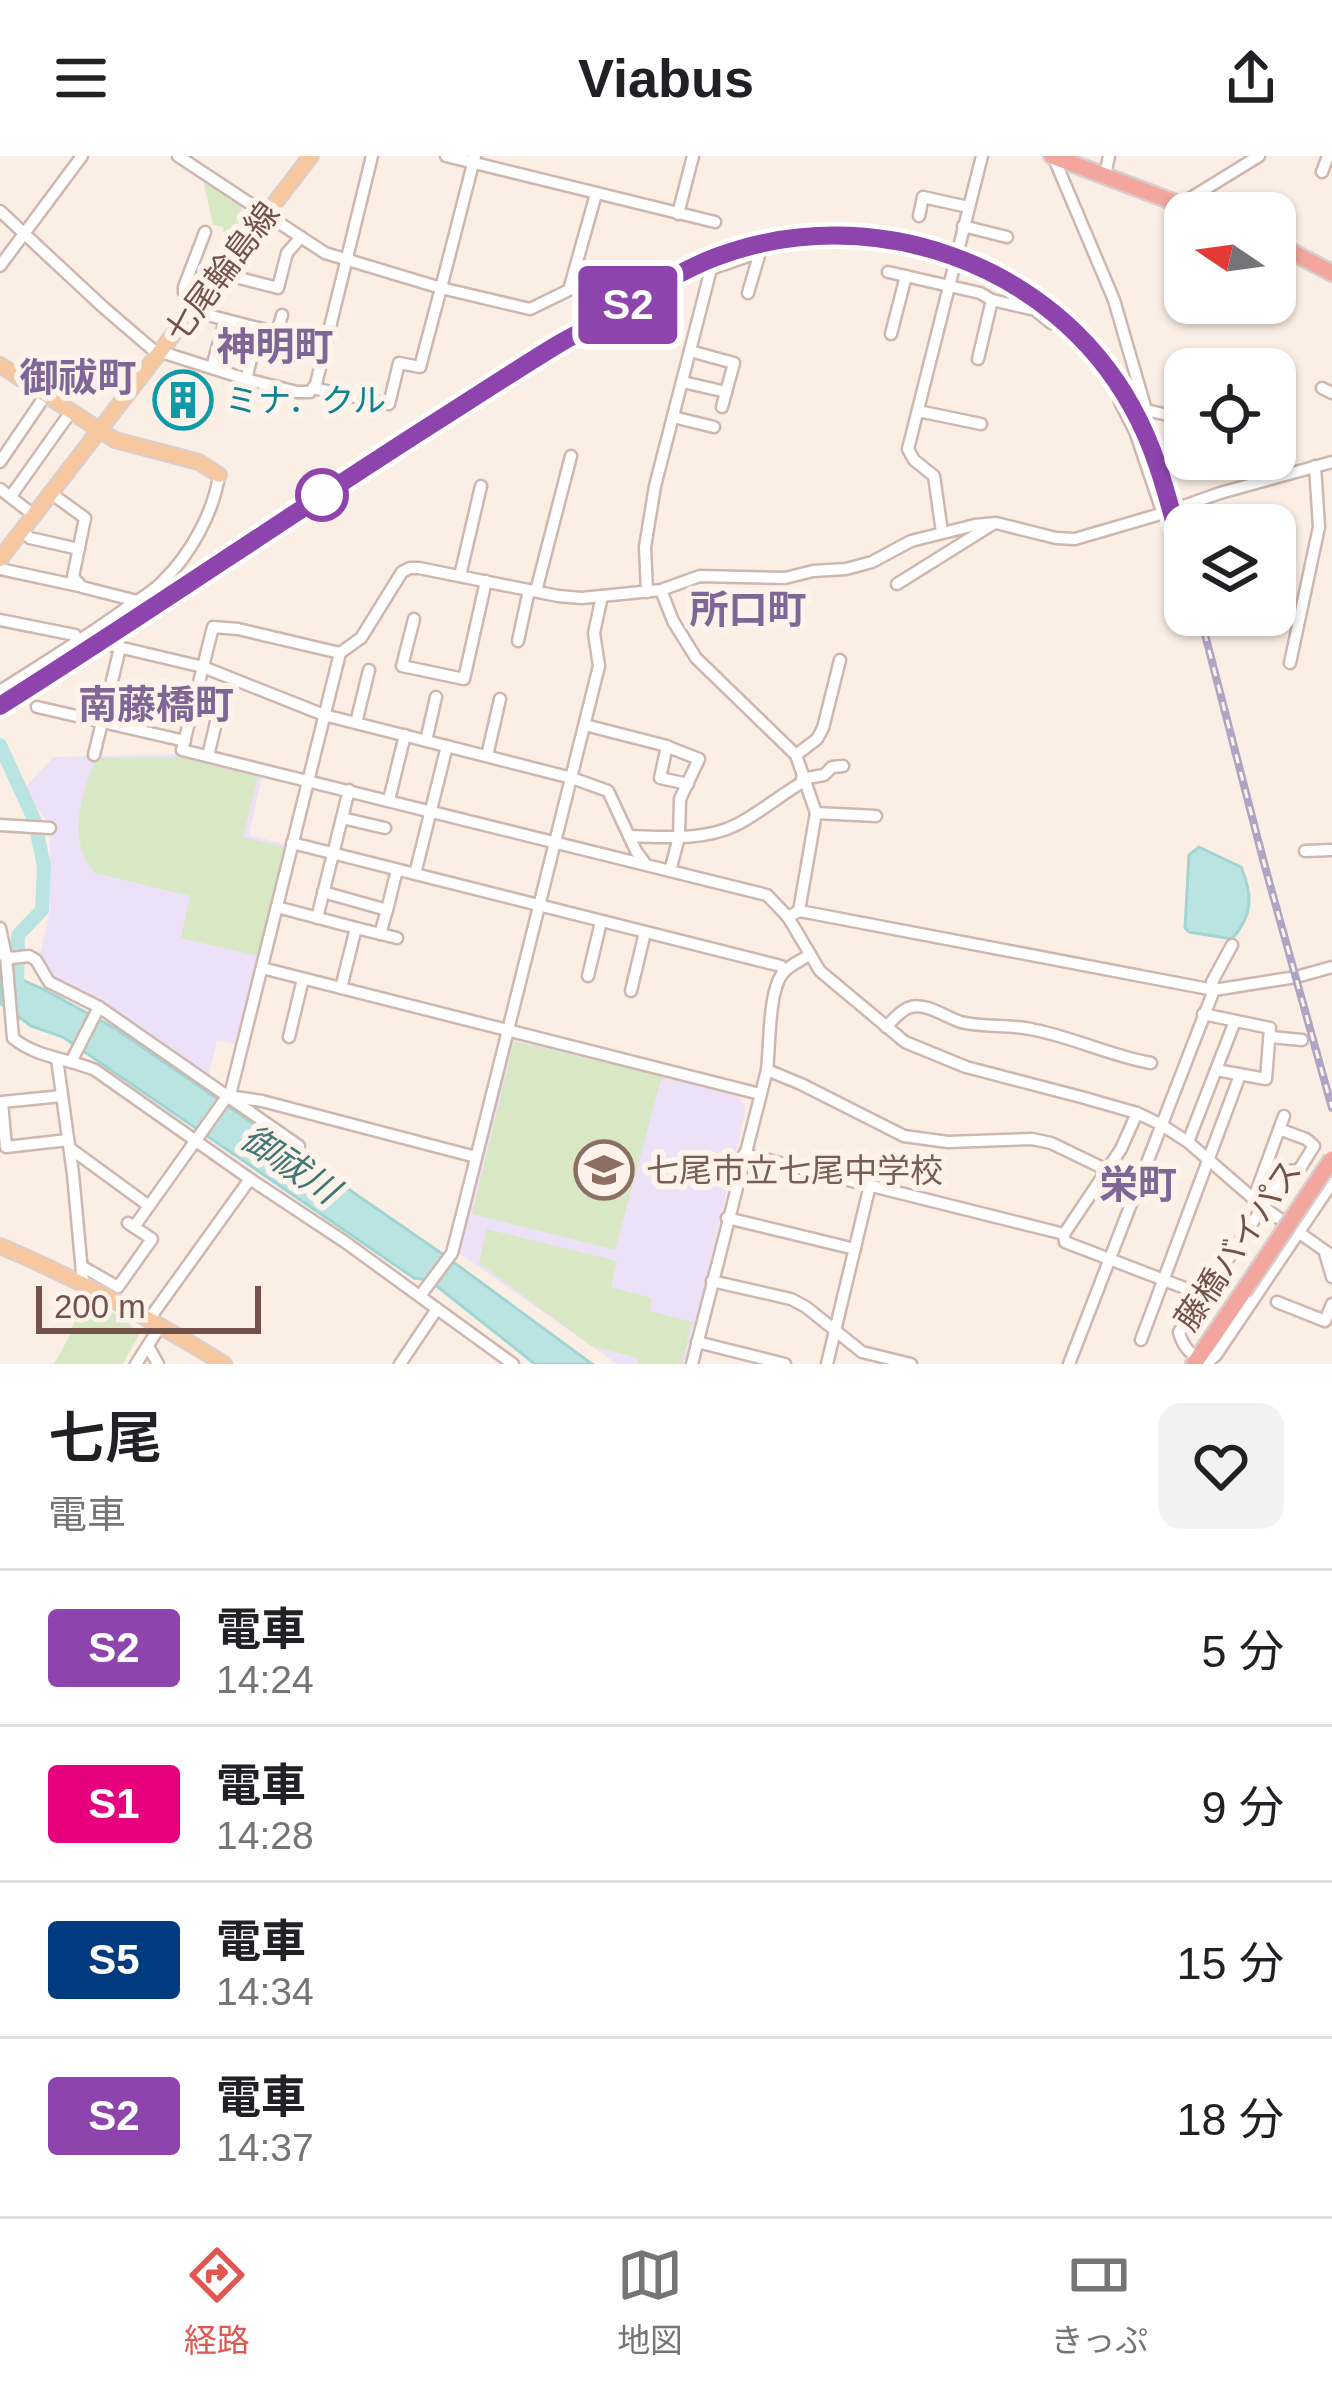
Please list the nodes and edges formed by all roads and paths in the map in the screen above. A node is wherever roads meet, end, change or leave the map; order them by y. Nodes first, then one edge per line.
1 (82, 156) edge
2 (178, 156) edge
3 (311, 156) edge
4 (372, 156) edge
5 (446, 156) edge
6 (693, 156) edge
7 (982, 156) edge
8 (1053, 156) edge
9 (1109, 156) edge
10 (1259, 156) edge
11 (1328, 156) edge
12 (474, 159) edge
13 (200, 162) edge
14 (1322, 172) dead end
15 (1105, 175) junction
16 (1202, 192) edge
17 (596, 194) junction
18 (1164, 198) edge
19 (968, 207) junction
20 (0, 211) edge
21 (265, 214) junction
22 (678, 214) junction
23 (919, 216) dead end
24 (715, 222) dead end
25 (963, 226) junction
26 (205, 232) dead end
27 (26, 234) junction
28 (301, 237) junction
29 (1007, 237) dead end
30 (1296, 254) edge
31 (345, 261) junction
32 (0, 266) edge
33 (888, 272) dead end
34 (220, 273) junction
35 (1332, 273) edge
36 (906, 276) junction
37 (950, 287) junction
38 (441, 288) junction
39 (748, 293) dead end
40 (992, 300) junction
41 (194, 308) junction
42 (282, 314) dead end
43 (225, 320) junction
44 (1051, 323) dead end
45 (260, 328) junction
46 (891, 334) dead end
47 (690, 351) junction
48 (161, 352) junction
49 (978, 359) dead end
50 (734, 363) junction
51 (0, 365) edge
52 (748, 366) dead end
53 (212, 368) junction
54 (245, 379) junction
55 (683, 382) junction
56 (316, 384) junction
57 (726, 392) junction
58 (45, 396) junction
59 (1120, 402) dead end
60 (722, 407) dead end
61 (918, 411) junction
62 (70, 413) junction
63 (1164, 414) edge
64 (674, 417) junction
65 (981, 424) dead end
66 (714, 427) dead end
67 (99, 432) junction
68 (18, 435) junction
69 (0, 436) edge
70 (571, 456) dead end
71 (0, 462) edge
72 (1332, 462) edge
73 (1315, 466) junction
74 (219, 475) joint
75 (481, 486) dead end
76 (52, 494) junction
77 (4, 495) edge
78 (1163, 514) junction
79 (35, 516) junction
80 (996, 523) junction
81 (22, 531) junction
82 (942, 532) junction
83 (79, 549) junction
84 (0, 558) edge
85 (0, 569) edge
86 (460, 576) junction
87 (486, 581) junction
88 (897, 584) dead end
89 (82, 587) junction
90 (532, 591) junction
91 (654, 591) junction
92 (602, 596) junction
93 (137, 601) junction
94 (414, 619) dead end
95 (0, 620) edge
96 (95, 631) junction
97 (79, 641) junction
98 (518, 641) dead end
99 (120, 647) junction
100 (340, 653) junction
101 (840, 660) dead end
102 (1290, 663) dead end
103 (203, 667) junction
104 (369, 670) dead end
105 (0, 691) edge
106 (224, 693) dead end
107 (436, 697) dead end
108 (500, 699) dead end
109 (37, 707) dead end
110 (324, 715) junction
111 (102, 722) junction
112 (356, 723) junction
113 (585, 725) junction
114 (405, 735) junction
115 (185, 741) junction
116 (426, 741) junction
117 (447, 746) junction
118 (667, 746) junction
119 (796, 754) junction
120 (94, 755) dead end
121 (208, 756) junction
122 (487, 756) junction
123 (843, 766) dead end
124 (572, 778) junction
125 (309, 780) junction
126 (803, 780) junction
127 (688, 784) junction
128 (349, 790) junction
129 (389, 800) junction
130 (432, 810) junction
131 (816, 813) junction
132 (876, 816) dead end
133 (342, 818) junction
134 (0, 825) edge
135 (41, 827) dead end
136 (385, 828) dead end
137 (629, 836) junction
138 (679, 837) junction
139 (555, 842) junction
140 (292, 843) junction
141 (1332, 850) edge
142 (1305, 851) dead end
143 (333, 854) junction
144 (646, 864) junction
145 (397, 870) junction
146 (670, 871) junction
147 (415, 874) junction
148 (323, 892) junction
149 (539, 906) junction
150 (277, 907) junction
151 (387, 910) junction
152 (794, 914) junction
153 (316, 917) junction
154 (601, 922) junction
155 (0, 928) edge
156 (356, 928) junction
157 (645, 932) junction
158 (380, 934) junction
159 (397, 938) dead end
160 (1232, 945) dead end
161 (11, 956) edge
162 (809, 956) junction
163 (1332, 967) edge
164 (262, 968) junction
165 (783, 972) junction
166 (589, 976) dead end
167 (303, 979) junction
168 (341, 988) junction
169 (1214, 990) junction
170 (631, 991) dead end
171 (99, 1007) junction
172 (1203, 1014) junction
173 (1235, 1021) junction
174 (5, 1022) edge
175 (886, 1027) junction
176 (508, 1030) junction
177 (1270, 1036) junction
178 (289, 1037) dead end
179 (1302, 1040) dead end
180 (57, 1059) junction
181 (72, 1060) junction
182 (1151, 1064) dead end
183 (767, 1070) junction
184 (1216, 1070) junction
185 (1240, 1075) junction
186 (760, 1094) junction
187 (62, 1096) junction
188 (228, 1096) junction
189 (1137, 1113) junction
190 (1160, 1124) junction
191 (196, 1140) junction
192 (1188, 1142) junction
193 (69, 1144) junction
194 (299, 1146) dead end
195 (744, 1154) junction
196 (476, 1157) junction
197 (1208, 1159) junction
198 (1332, 1159) edge
199 (1106, 1170) junction
200 (250, 1179) junction
201 (1332, 1183) edge
202 (871, 1185) junction
203 (1258, 1202) junction
204 (149, 1206) junction
205 (727, 1218) junction
206 (1298, 1233) junction
207 (1064, 1234) junction
208 (0, 1246) edge
209 (855, 1249) junction
210 (1329, 1255) edge
211 (1109, 1258) junction
212 (83, 1275) junction
213 (1332, 1277) edge
214 (1164, 1279) junction
215 (712, 1281) junction
216 (1203, 1295) junction
217 (420, 1296) junction
218 (1277, 1302) dead end
219 (1332, 1304) edge
220 (437, 1309) junction
221 (156, 1322) junction
222 (835, 1329) junction
223 (1141, 1340) dead end
224 (697, 1342) junction
225 (148, 1346) junction
226 (1196, 1362) edge
227 (136, 1364) edge
228 (158, 1364) edge
229 (224, 1364) edge
230 (400, 1364) edge
231 (513, 1364) edge
232 (692, 1364) edge
233 (785, 1364) edge
234 (827, 1364) edge
235 (911, 1364) edge
236 (1070, 1364) edge

1 - 27 street
2 - 13 street
3 - 21 main road, 七尾輪島線
4 - 31 street
5 - 12 street
6 - 22 street
7 - 19 street
8 - 15 highway
8 - 63 street
9 - 15 street
10 - 16 street
11 - 14 street
12 - 17 street
12 - 38 street
13 - 21 street
15 - 18 highway
17 - 22 street
17 - 38 street
19 - 23 street
19 - 25 street
20 - 27 street
21 - 28 street
21 - 34 main road, 七尾輪島線
22 - 24 street
25 - 29 street
25 - 37 street
26 - 41 street
27 - 32 street
27 - 48 street
28 - 31 street
28 - 34 street
30 - 35 highway
31 - 38 street
31 - 56 street
33 - 36 street
34 - 41 main road, 七尾輪島線
36 - 37 street
36 - 46 street
37 - 40 street
37 - 61 street
38 - 56 street
39 - 47 street
40 - 44 street
40 - 49 street
41 - 43 street
41 - 48 main road, 七尾輪島線
42 - 45 street
43 - 45 street
43 - 53 street
45 - 54 street
47 - 50 street
47 - 55 street
48 - 53 street
48 - 67 main road, 七尾輪島線
50 - 52 street
50 - 57 street
51 - 58 main road
53 - 54 street
54 - 56 street
55 - 57 street
55 - 64 street
57 - 60 street
58 - 62 main road
58 - 68 street
59 - 78 street
61 - 65 street
61 - 82 street
62 - 67 main road
62 - 77 street
64 - 66 street
64 - 91 street
67 - 74 main road
67 - 76 main road, 七尾輪島線
68 - 69 street
68 - 71 street
70 - 90 street
72 - 73 street
73 - 78 street
73 - 102 street
74 - 93 street
75 - 86 street
76 - 79 main road, 七尾輪島線
76 - 83 street
77 - 79 street
78 - 80 street
79 - 81 main road, 七尾輪島線
80 - 82 street
80 - 88 street
81 - 83 street
81 - 84 main road, 七尾輪島線
82 - 91 street
83 - 89 street
85 - 89 street
86 - 87 street
86 - 100 street
87 - 90 street
87 - 94 street
89 - 93 street
90 - 92 street
90 - 98 street
91 - 92 street
91 - 119 street
92 - 113 street
93 - 96 street
95 - 97 street
96 - 97 street
96 - 99 street
97 - 105 street
99 - 103 street
99 - 111 street
100 - 103 street
100 - 110 street
101 - 119 street
103 - 110 street
103 - 115 street
104 - 112 street
106 - 121 street
107 - 116 street
108 - 122 street
109 - 111 street
110 - 112 street
110 - 125 street
111 - 115 street
111 - 120 street
112 - 114 street
113 - 118 street
113 - 124 street
114 - 116 street
114 - 129 street
115 - 121 street
116 - 117 street
117 - 122 street
117 - 130 street
118 - 127 street
118 - 127 street
119 - 126 street
121 - 125 street
122 - 124 street
123 - 126 street
124 - 137 street
124 - 139 street
125 - 128 street
125 - 140 street
126 - 131 street
126 - 138 street
127 - 138 street
128 - 129 street
128 - 133 street
129 - 130 street
130 - 139 street
130 - 147 street
131 - 132 street
131 - 152 street
133 - 136 street
133 - 143 street
134 - 135 street
137 - 138 street
137 - 144 street
138 - 146 street
139 - 144 street
139 - 149 street
140 - 143 street
140 - 150 street
141 - 142 street
143 - 145 street
143 - 148 street
144 - 146 street
145 - 147 street
145 - 151 street
146 - 152 street
147 - 149 street
148 - 151 street
148 - 153 street
149 - 154 street
149 - 176 street
150 - 153 street
150 - 164 street
151 - 158 street
152 - 162 street
152 - 169 street
153 - 156 street
154 - 157 street
154 - 166 street
155 - 161 street
156 - 158 street
156 - 168 street
157 - 165 street
157 - 170 street
158 - 159 street
160 - 169 street
161 - 171 street
161 - 174 street
162 - 165 street
162 - 175 street
163 - 169 street
164 - 167 street
164 - 188 street
165 - 183 street
167 - 168 street
167 - 178 street
168 - 176 street
169 - 172 street
171 - 181 street
171 - 188 street
172 - 173 street
172 - 190 street
173 - 177 street
173 - 184 street
174 - 180 street
175 - 182 street
175 - 189 street
176 - 186 street
176 - 196 street
177 - 179 street
177 - 185 street
180 - 181 street
180 - 187 street
181 - 191 street
183 - 186 street
183 - 199 street
184 - 185 street
184 - 192 street
185 - 197 street
186 - 195 street
187 - 193 street
187 - 193 street
188 - 191 street
188 - 194 street
188 - 196 street
189 - 190 street
189 - 199 street
190 - 192 street
190 - 211 street
191 - 200 street
191 - 204 street
192 - 197 street
193 - 204 street
193 - 212 street
195 - 202 street
195 - 205 street
196 - 217 street
197 - 203 street
197 - 214 street
198 - 226 highway, 藤橋バイパス, bridge
199 - 207 street
200 - 217 street
200 - 221 street
201 - 206 street
202 - 207 street
202 - 209 street
203 - 203 street
203 - 206 street
203 - 216 street
204 - 212 street
205 - 209 street
205 - 215 street
206 - 210 street
206 - 226 street
207 - 211 street
208 - 212 main road
209 - 222 street
210 - 213 street
211 - 214 street
211 - 236 street
212 - 221 main road
214 - 216 street
214 - 223 street
215 - 222 street
215 - 224 street
216 - 226 street
217 - 220 street
218 - 219 street
220 - 230 street
220 - 231 street
221 - 225 street
221 - 229 main road
222 - 234 street
222 - 235 street
224 - 232 street
224 - 233 street
225 - 227 street
225 - 228 street

